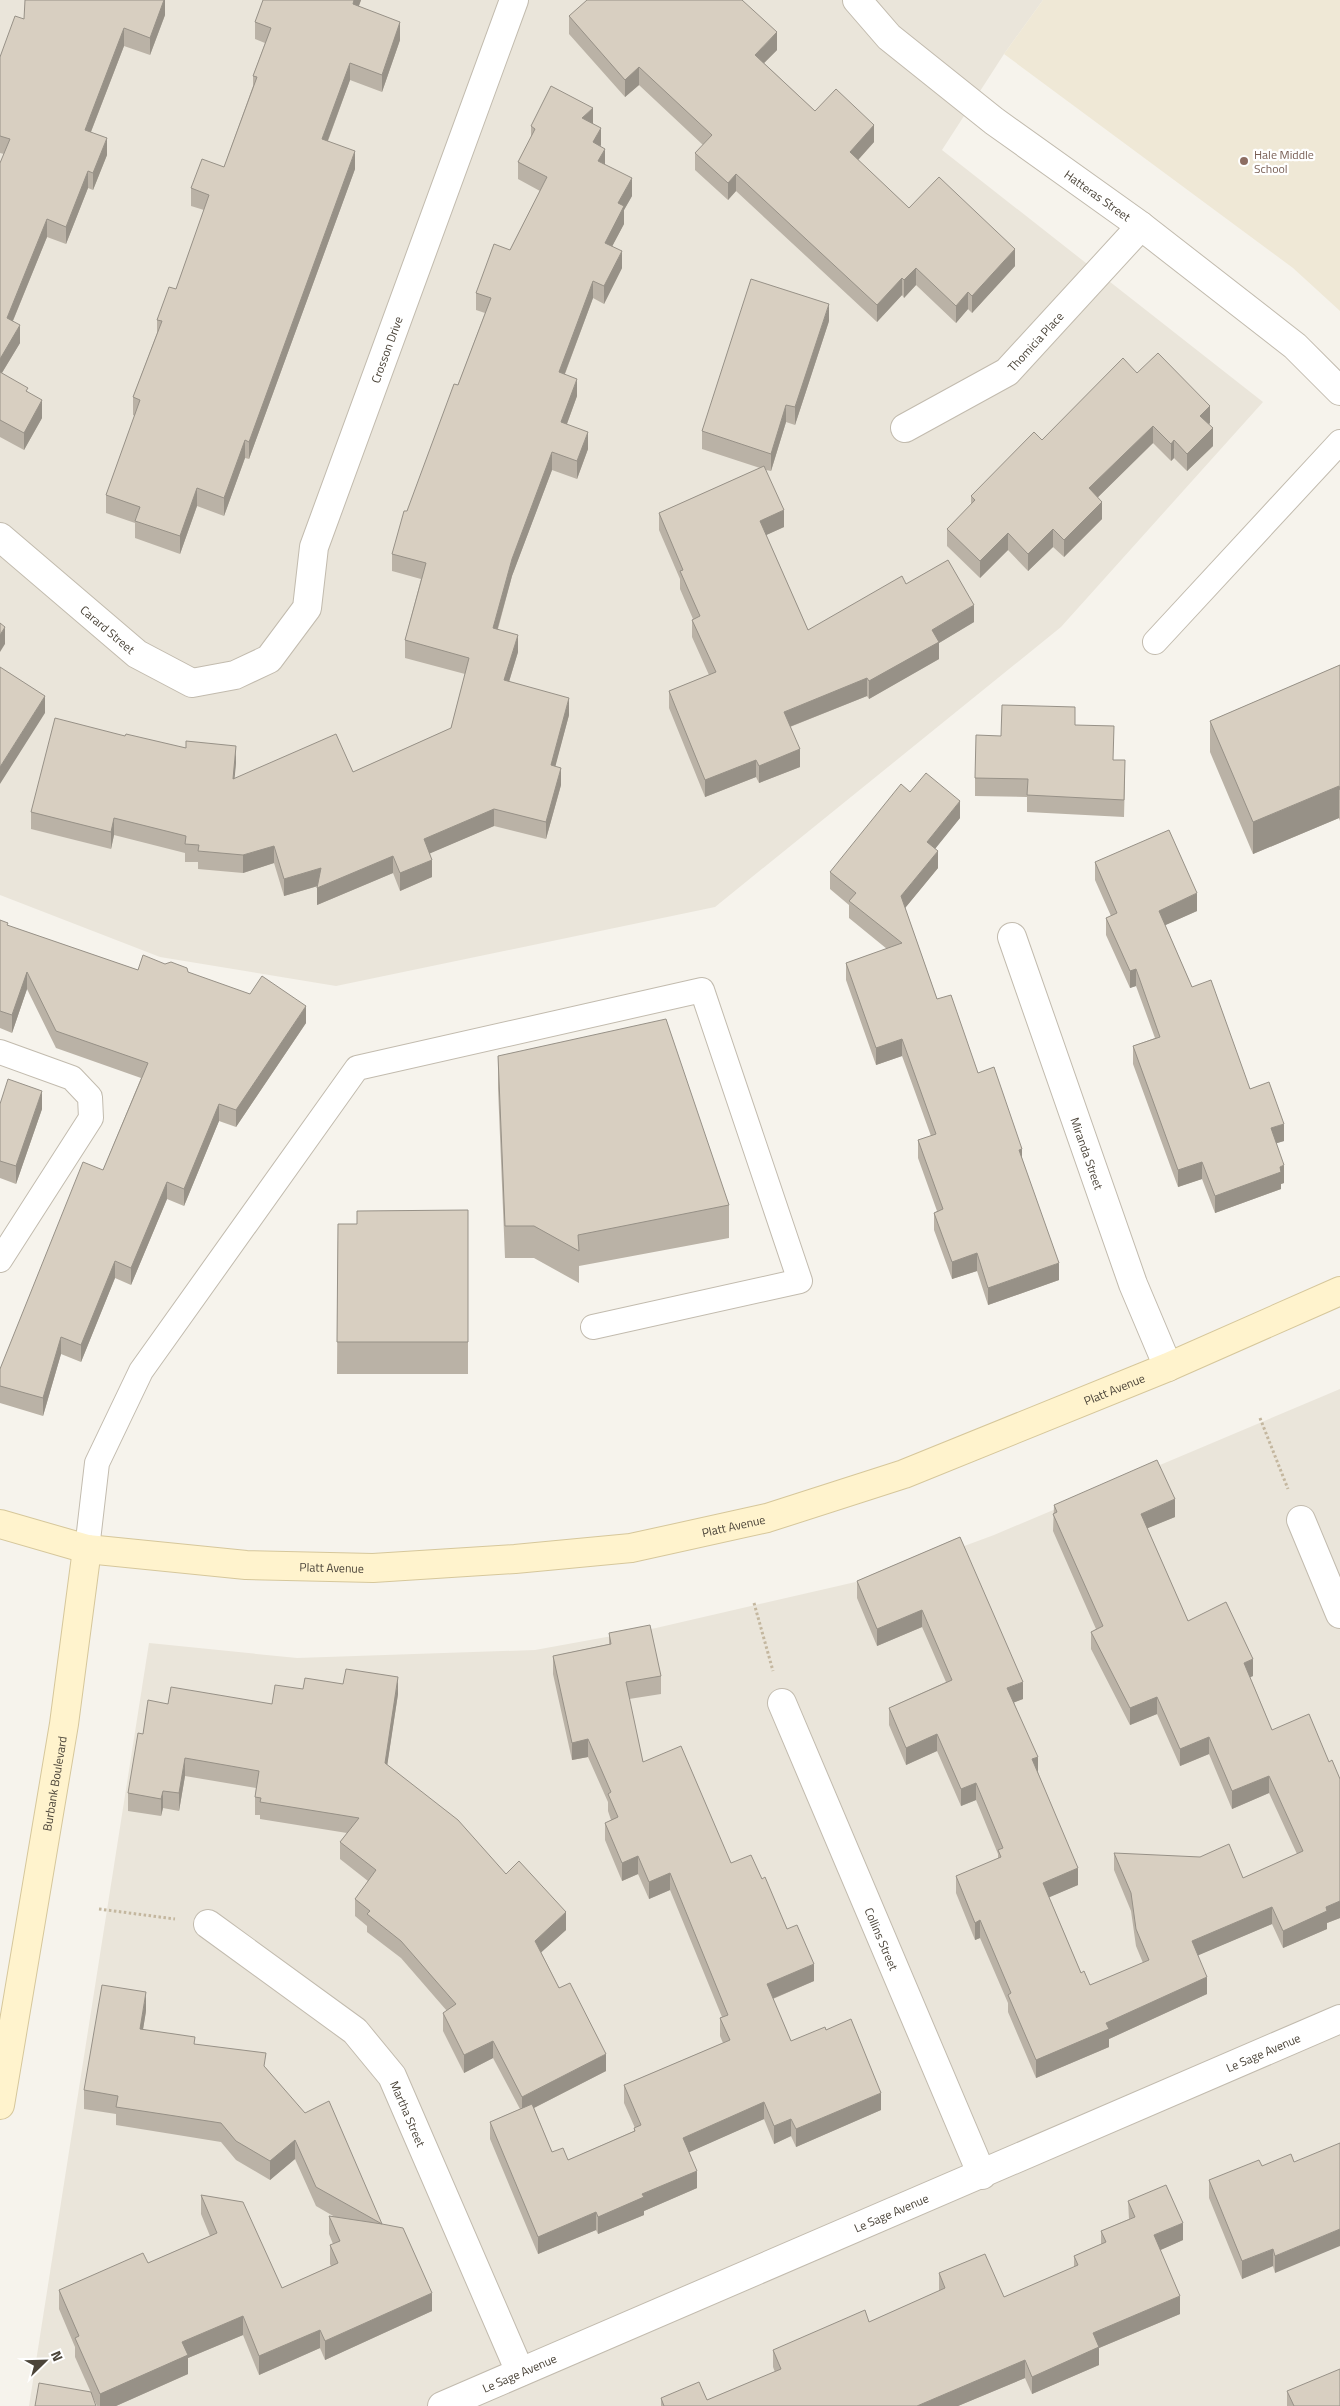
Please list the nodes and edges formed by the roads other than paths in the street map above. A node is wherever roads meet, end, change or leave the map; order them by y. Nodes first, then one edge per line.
1 (514, 0) edge
2 (857, 0) edge
3 (1141, 226) junction
4 (1340, 391) edge
5 (905, 428) dead end
6 (1340, 442) edge
7 (0, 537) edge
8 (1155, 642) dead end
9 (235, 675) joint
10 (1012, 937) dead end
11 (0, 1052) edge
12 (0, 1260) edge
13 (1340, 1291) edge
14 (592, 1327) dead end
15 (1168, 1367) junction
16 (1301, 1520) road end
17 (0, 1524) edge
18 (87, 1549) junction
19 (1340, 1614) edge
20 (782, 1703) road end
21 (208, 1924) road end
22 (1340, 2019) edge
23 (0, 2105) edge
24 (982, 2175) junction
25 (520, 2372) junction
26 (442, 2406) edge

1 - 9 street, Crosson Drive
2 - 3 street, Hatteras Street
3 - 4 street, Hatteras Street
3 - 5 street, Thomicia Place
6 - 8 lane
7 - 9 street, Carard Street
10 - 15 street, Miranda Street
11 - 12 lane
13 - 15 main road, Platt Avenue
14 - 18 lane
15 - 18 main road, Platt Avenue
16 - 19 street
17 - 18 main road
18 - 23 main road, Burbank Boulevard
20 - 24 street, Collins Street
21 - 25 street, Martha Street
22 - 24 street, Le Sage Avenue
24 - 25 street, Le Sage Avenue
25 - 26 street, Le Sage Avenue

